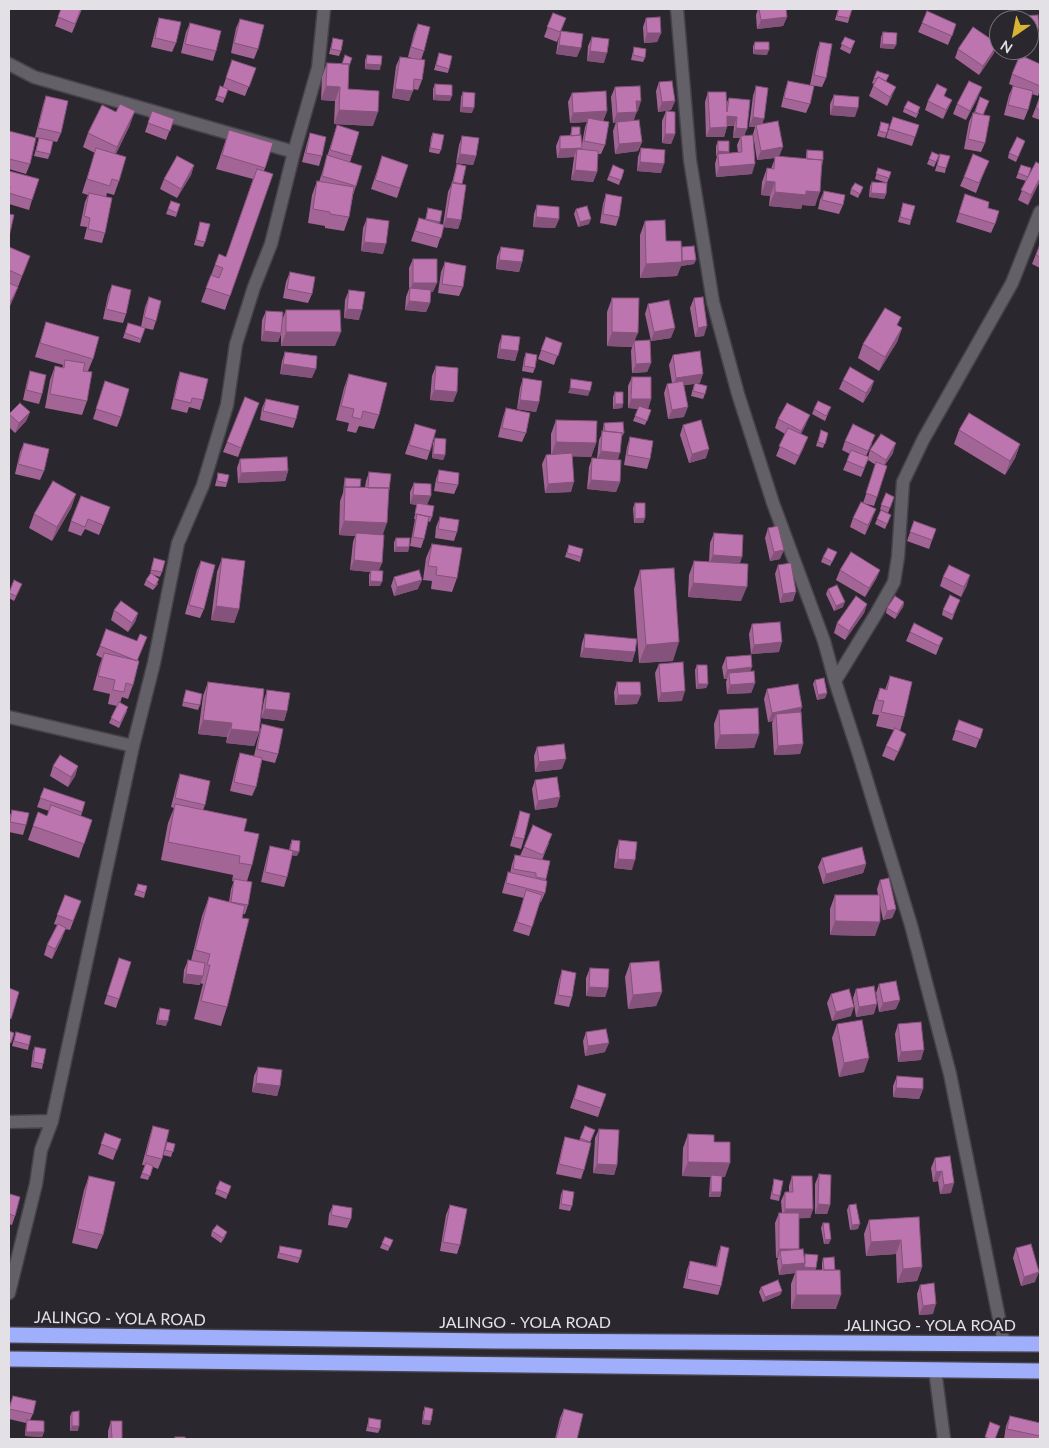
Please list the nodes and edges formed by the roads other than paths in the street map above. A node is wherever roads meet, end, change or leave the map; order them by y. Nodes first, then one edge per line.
1 (324, 9) edge
2 (677, 9) edge
3 (9, 64) edge
4 (294, 152) junction
5 (1040, 212) edge
6 (834, 681) junction
7 (9, 718) edge
8 (133, 746) junction
9 (52, 1121) junction
10 (9, 1122) edge
11 (9, 1293) edge
12 (9, 1335) edge
13 (1004, 1343) junction
14 (1040, 1344) edge
15 (9, 1359) edge
16 (935, 1370) junction
17 (1040, 1371) edge
18 (944, 1439) edge

1 - 4 street
2 - 6 street
3 - 4 street
4 - 8 street
5 - 6 street
6 - 13 street
7 - 8 street
8 - 9 street
9 - 10 street
9 - 11 street
12 - 13 highway, JALINGO - YOLA ROAD
13 - 14 highway, JALINGO - YOLA ROAD
15 - 16 highway
16 - 17 highway
16 - 18 street

